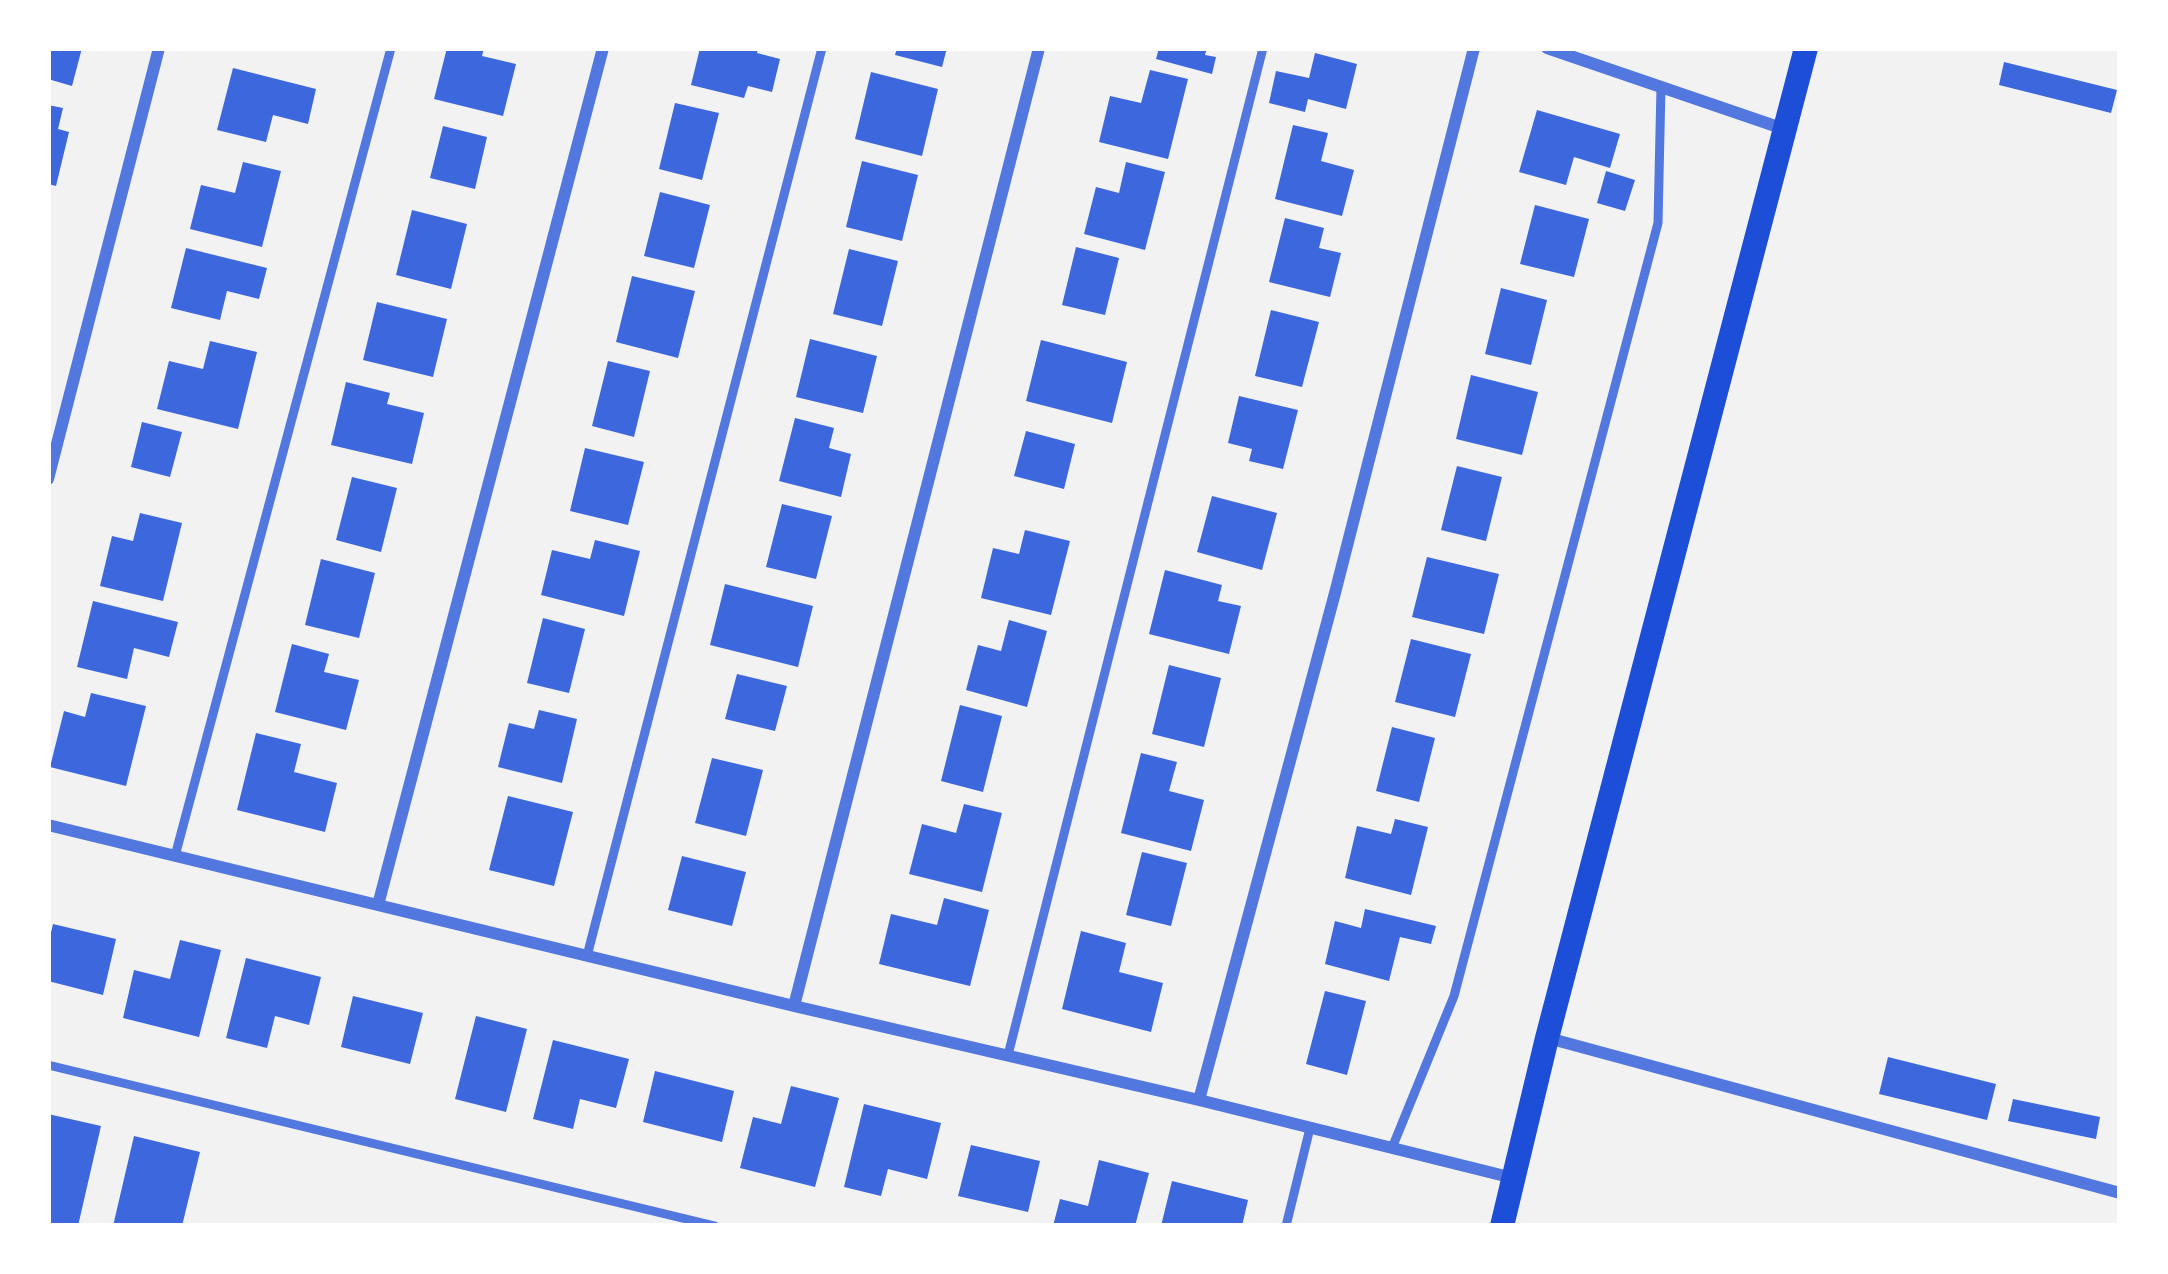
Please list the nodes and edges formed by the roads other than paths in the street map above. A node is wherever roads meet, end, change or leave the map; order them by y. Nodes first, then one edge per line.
1 (159, 48) edge
2 (391, 48) edge
3 (603, 48) edge
4 (823, 48) edge
5 (1039, 48) edge
6 (1263, 48) edge
7 (1474, 48) edge
8 (1547, 48) edge
9 (1806, 48) edge
10 (1661, 87) junction
11 (1784, 129) junction
12 (48, 479) edge
13 (48, 825) edge
14 (175, 856) junction
15 (377, 905) junction
16 (587, 956) junction
17 (794, 1006) junction
18 (1547, 1038) junction
19 (1008, 1055) junction
20 (48, 1065) edge
21 (1199, 1100) junction
22 (1310, 1128) junction
23 (1392, 1148) junction
24 (1513, 1178) junction
25 (2120, 1193) edge
26 (716, 1226) edge
27 (1286, 1226) edge
28 (1502, 1226) edge

1 - 12 street
2 - 14 lane
3 - 15 street
4 - 16 lane
5 - 17 street
6 - 19 lane
7 - 21 street
8 - 10 street
9 - 11 main road
10 - 11 street
10 - 23 lane
11 - 18 main road
13 - 14 street
14 - 15 street
15 - 16 street
16 - 17 street
17 - 19 street
18 - 24 main road
18 - 25 street
19 - 21 street
20 - 26 lane
21 - 22 street
22 - 23 street
22 - 27 lane
23 - 24 street
24 - 28 main road

